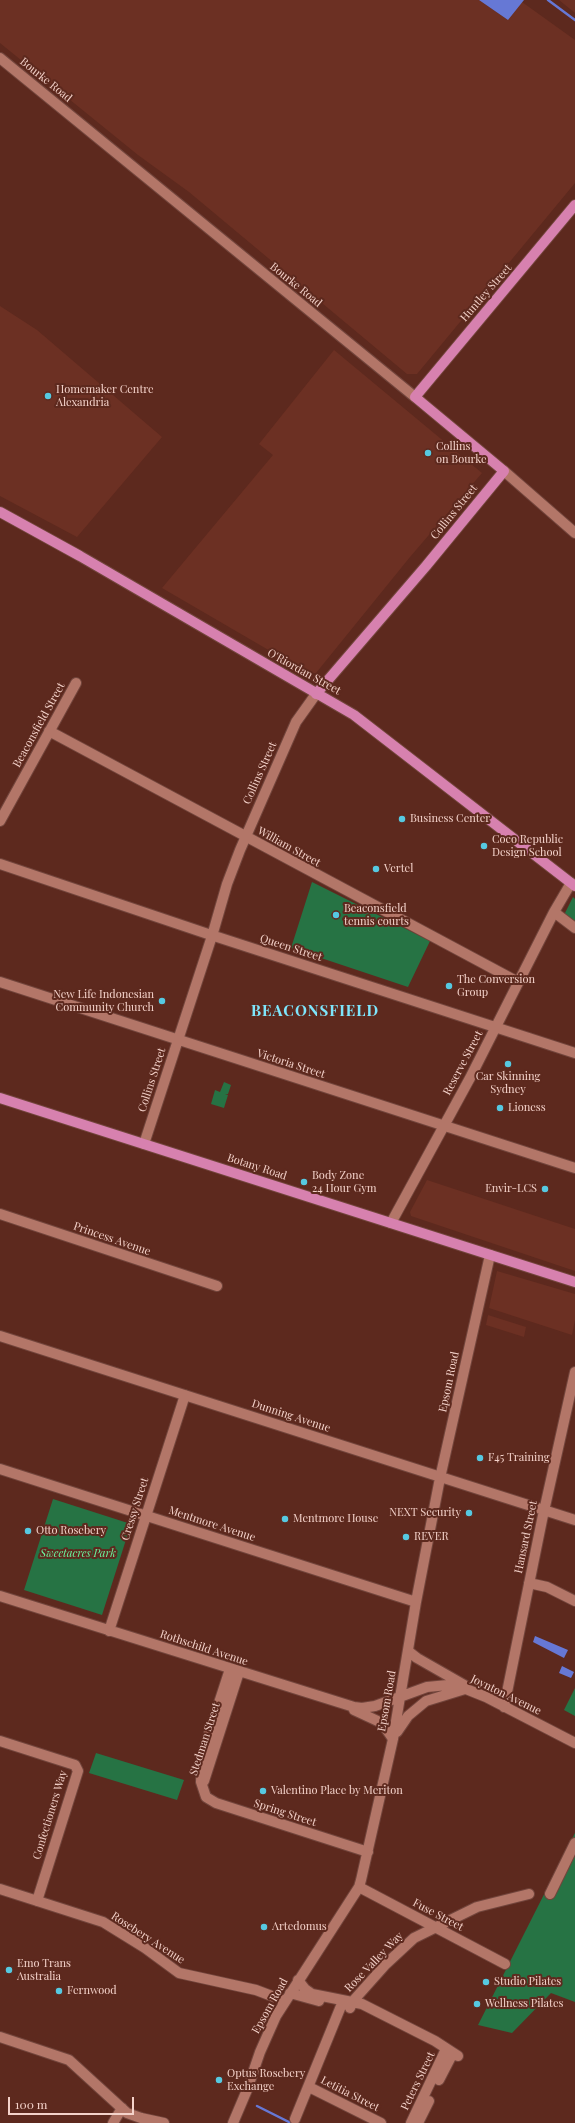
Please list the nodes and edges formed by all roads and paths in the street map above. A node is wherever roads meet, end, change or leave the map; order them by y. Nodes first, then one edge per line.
1 (0, 58) edge
2 (575, 205) edge
3 (415, 397) junction
4 (504, 471) junction
5 (0, 512) edge
6 (575, 533) edge
7 (76, 683) dead end
8 (316, 694) junction
9 (49, 731) junction
10 (0, 821) edge
11 (246, 836) junction
12 (0, 864) edge
13 (573, 885) edge
14 (554, 912) junction
15 (575, 928) edge
16 (212, 936) junction
17 (0, 982) edge
18 (518, 982) junction
19 (495, 1028) junction
20 (178, 1040) junction
21 (575, 1053) edge
22 (0, 1098) edge
23 (443, 1126) junction
24 (144, 1144) junction
25 (575, 1168) edge
26 (0, 1214) edge
27 (391, 1223) junction
28 (490, 1255) junction
29 (575, 1282) edge
30 (217, 1286) dead end
31 (0, 1336) edge
32 (575, 1372) edge
33 (184, 1395) junction
34 (0, 1469) edge
35 (440, 1478) junction
36 (544, 1511) junction
37 (146, 1516) junction
38 (575, 1520) edge
39 (529, 1583) junction
40 (0, 1596) edge
41 (575, 1601) edge
42 (416, 1602) junction
43 (109, 1630) junction
44 (408, 1651) junction
45 (234, 1671) junction
46 (466, 1688) junction
47 (479, 1694) junction
48 (400, 1696) junction
49 (341, 1704) junction
50 (504, 1707) junction
51 (226, 1714) junction
52 (211, 1726) junction
53 (393, 1739) junction
54 (0, 1741) edge
55 (575, 1743) edge
56 (202, 1788) junction
57 (575, 1843) edge
58 (368, 1852) junction
59 (359, 1887) junction
60 (0, 1889) edge
61 (551, 1891) dead end
62 (530, 1894) dead end
63 (37, 1901) junction
64 (435, 1927) junction
65 (505, 1964) dead end
66 (298, 1980) junction
67 (287, 1997) junction
68 (348, 2005) junction
69 (0, 2037) edge
70 (450, 2051) junction
71 (309, 2087) junction
72 (122, 2108) junction
73 (295, 2119) dead end
74 (113, 2123) edge
75 (164, 2123) edge
76 (233, 2123) edge
77 (380, 2123) edge
78 (411, 2123) edge
79 (418, 2123) edge

1 - 3 street, Bourke Road
2 - 3 main road, Huntley Street
3 - 4 main road, Bourke Road
4 - 6 street, Bourke Road
4 - 8 main road, Collins Street
5 - 8 main road, O'Riordan Street
7 - 9 street, Beaconsfield Street
8 - 11 street, Collins Street
8 - 13 main road, O'Riordan Street
9 - 10 street, Beaconsfield Street
9 - 11 street, William Street
11 - 16 street, Collins Street
11 - 18 street, William Street
12 - 16 street, Queen Street
13 - 14 street, Reserve Street
14 - 15 street
14 - 18 street, Reserve Street
16 - 19 street, Queen Street
16 - 20 street, Collins Street
17 - 20 street, Victoria Street
18 - 19 street, Reserve Street
19 - 21 street, Queen Street
19 - 23 street, Reserve Street
20 - 23 street, Victoria Street
20 - 24 street, Collins Street
22 - 24 main road, Botany Road
23 - 25 street, Victoria Street
23 - 27 street, Reserve Street
24 - 27 main road, Botany Road
26 - 30 street, Princess Avenue
27 - 28 main road, Botany Road
28 - 29 main road, Botany Road
28 - 35 street, Epsom Road
31 - 33 street, Dunning Avenue
32 - 36 street, Hansard Street
33 - 35 street, Dunning Avenue
33 - 37 street, Cressy Street
34 - 37 street, Mentmore Avenue
35 - 36 street, Dunning Avenue
35 - 42 street, Epsom Road
36 - 38 street, Dunning Avenue
36 - 39 street, Hansard Street
37 - 42 street, Mentmore Avenue
37 - 43 street, Cressy Street
39 - 41 street
39 - 50 street, Hansard Street
40 - 43 street, Rothschild Avenue
42 - 44 street, Epsom Road
43 - 45 street, Rothschild Avenue
44 - 47 street
44 - 48 street, Epsom Road
45 - 49 street, Rothschild Avenue
45 - 51 street, Stedman Street
45 - 52 street, Stedman Street
46 - 47 street, Joynton Avenue
46 - 48 street, Joynton Avenue
46 - 53 street
47 - 50 street, Joynton Avenue
48 - 49 street, Rothschild Avenue
48 - 53 street, Epsom Road
49 - 53 street
50 - 55 street, Joynton Avenue
51 - 52 street
51 - 56 street, Stedman Street
52 - 56 street, Stedman Street
53 - 58 street, Epsom Road
54 - 63 street, Confectioners Way
56 - 58 street, Spring Street
57 - 61 street
58 - 59 street, Epsom Road
59 - 64 street, Fuse Street
59 - 66 street, Epsom Road
60 - 63 street, Rosebery Avenue
62 - 64 street, Rose Valley Way
63 - 67 street, Rosebery Avenue
64 - 65 street, Fuse Street
64 - 68 street, Rose Valley Way
66 - 67 street, Epsom Road
66 - 68 street
67 - 68 street, Rosebery Avenue
67 - 76 street, Epsom Road
68 - 70 street
68 - 71 street, Rose Valley Way
69 - 72 street
70 - 78 street, Peters Street
70 - 79 street, Peters Street
71 - 73 street, Rose Valley Way
71 - 77 street, Letitia Street
72 - 74 street
72 - 75 street

